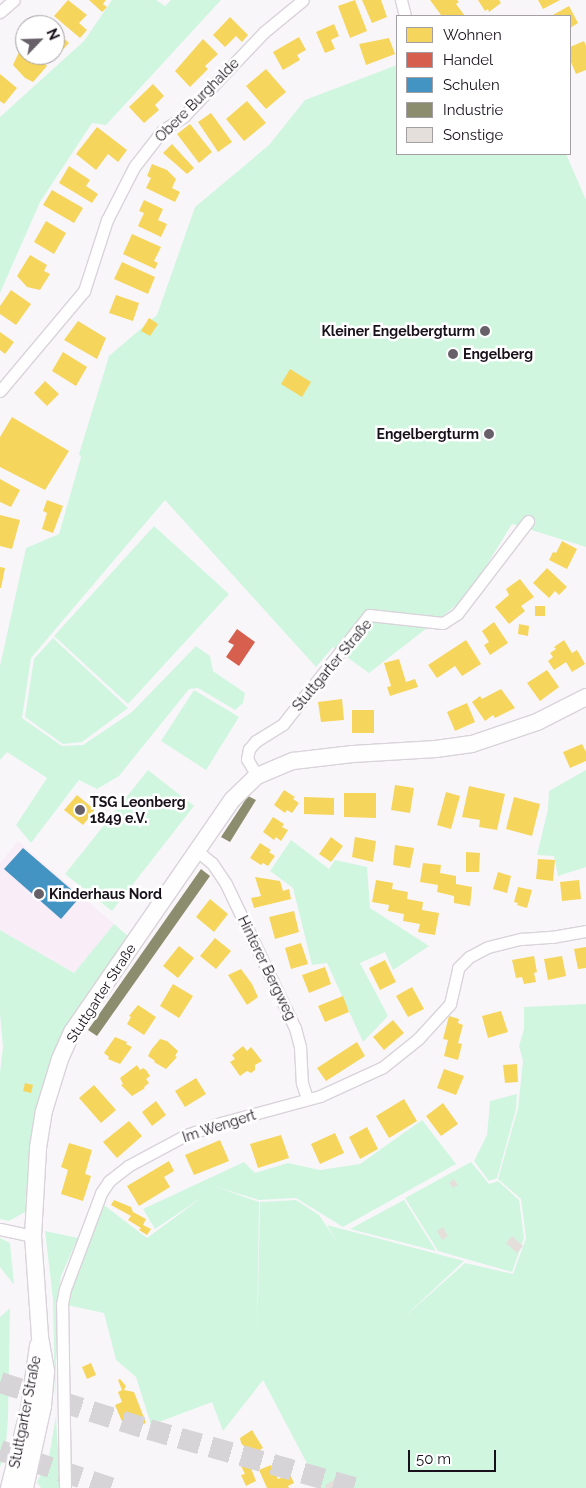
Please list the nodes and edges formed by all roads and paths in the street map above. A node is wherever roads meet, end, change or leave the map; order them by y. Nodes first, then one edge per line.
1 (14, 0) edge
2 (303, 0) edge
3 (401, 0) edge
4 (0, 12) edge
5 (405, 15) edge
6 (0, 390) edge
7 (528, 521) dead end
8 (586, 697) edge
9 (257, 776) junction
10 (197, 851) junction
11 (586, 931) edge
12 (307, 1098) junction
13 (0, 1229) edge
14 (33, 1236) junction
15 (40, 1336) junction
16 (9, 1488) edge
17 (26, 1488) edge
18 (66, 1488) edge

1 - 4 street
2 - 6 street, Obere Burghalde
3 - 5 street
7 - 9 street, Stuttgarter Straße
8 - 9 main road, Stuttgarter Straße
9 - 10 main road, Stuttgarter Straße
10 - 12 street, Hinterer Bergweg
10 - 14 main road, Stuttgarter Straße
11 - 12 street, Im Wengert
12 - 18 street, Im Wengert
13 - 14 street
14 - 15 main road, Stuttgarter Straße
15 - 16 main road, Stuttgarter Straße
15 - 17 main road, Stuttgarter Straße

